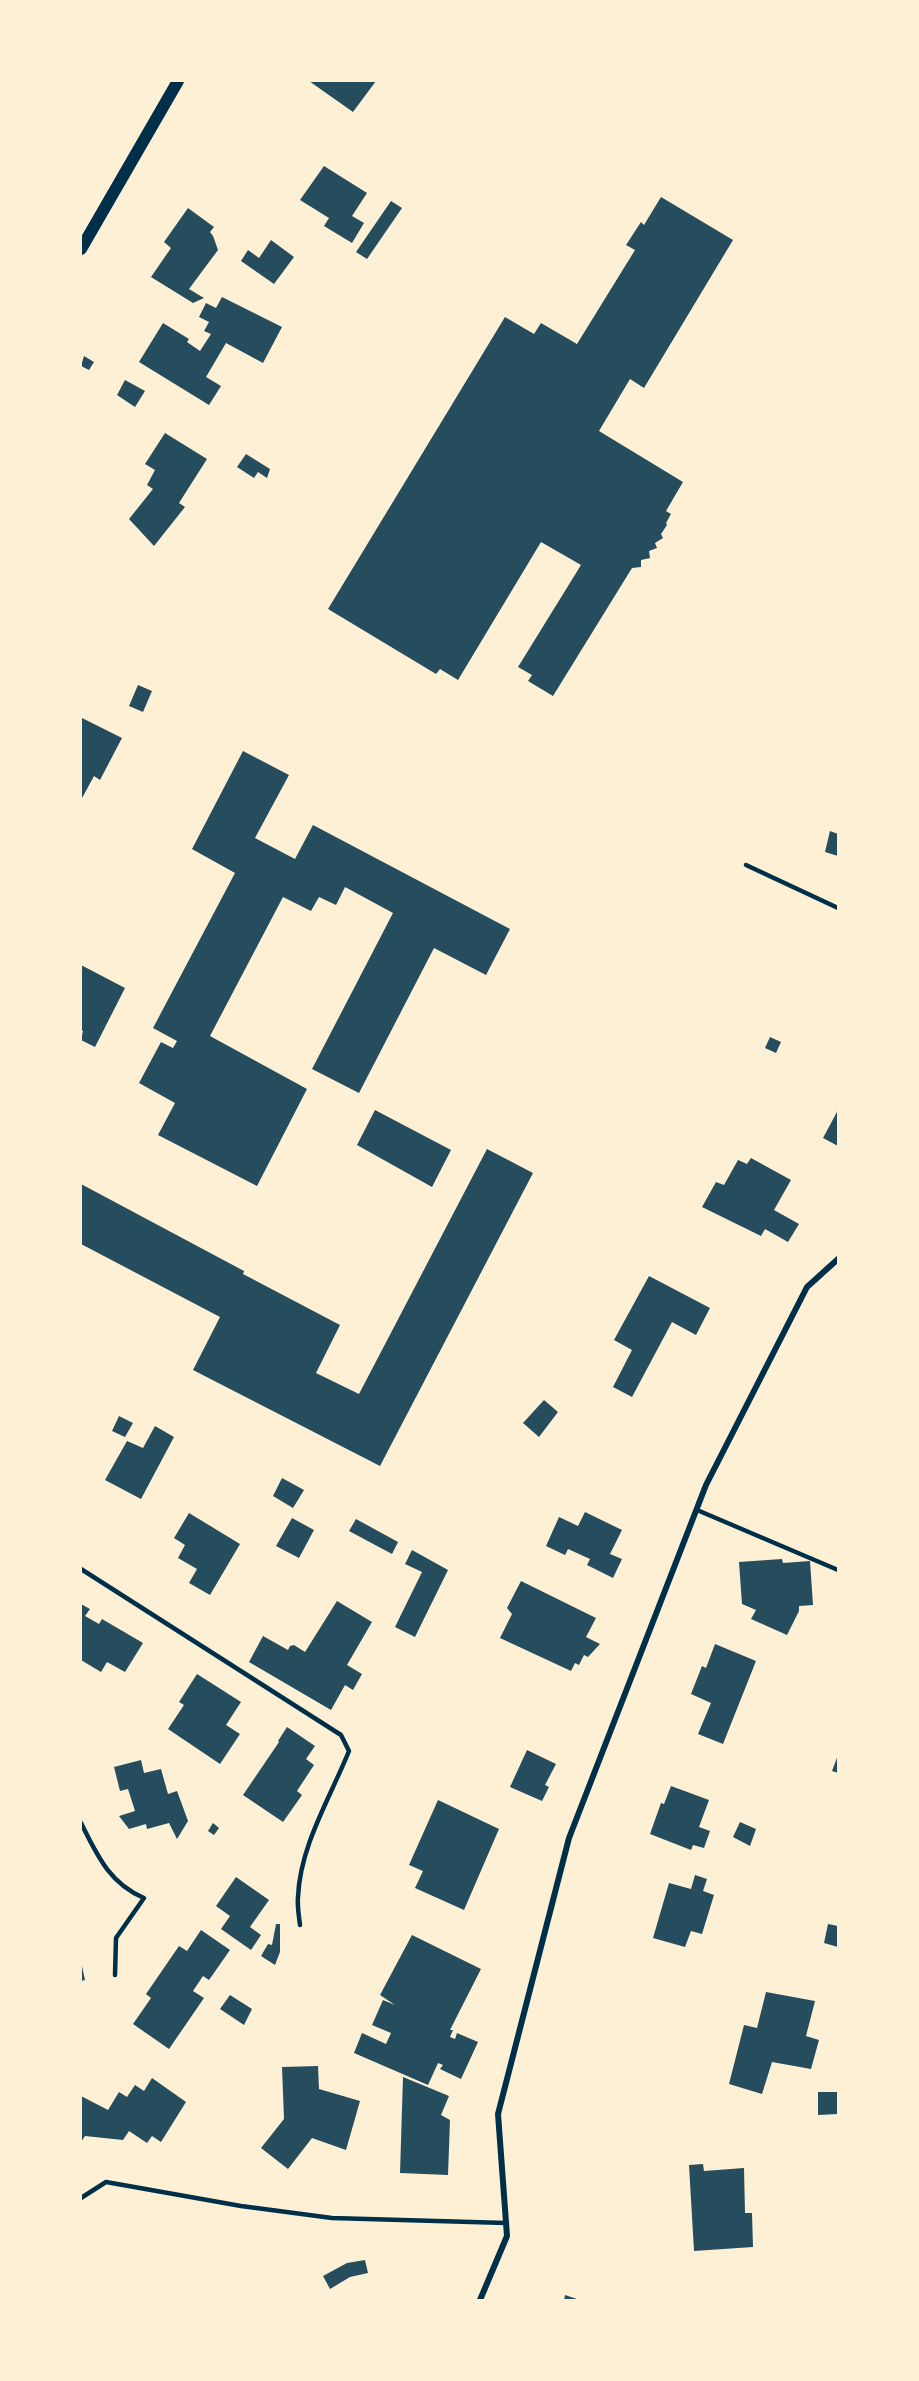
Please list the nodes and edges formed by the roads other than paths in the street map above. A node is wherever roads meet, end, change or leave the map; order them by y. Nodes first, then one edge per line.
1 (178, 81) edge
2 (81, 249) edge
3 (746, 865) dead end
4 (838, 908) edge
5 (838, 1259) edge
6 (697, 1510) junction
7 (81, 1569) edge
8 (838, 1570) edge
9 (81, 1823) edge
10 (300, 1925) dead end
11 (115, 1975) dead end
12 (81, 2198) edge
13 (506, 2223) junction
14 (480, 2300) edge

1 - 2 main road
3 - 4 lane
5 - 6 street
6 - 8 lane
6 - 13 street
7 - 10 lane
9 - 11 lane
12 - 13 lane
13 - 14 street

